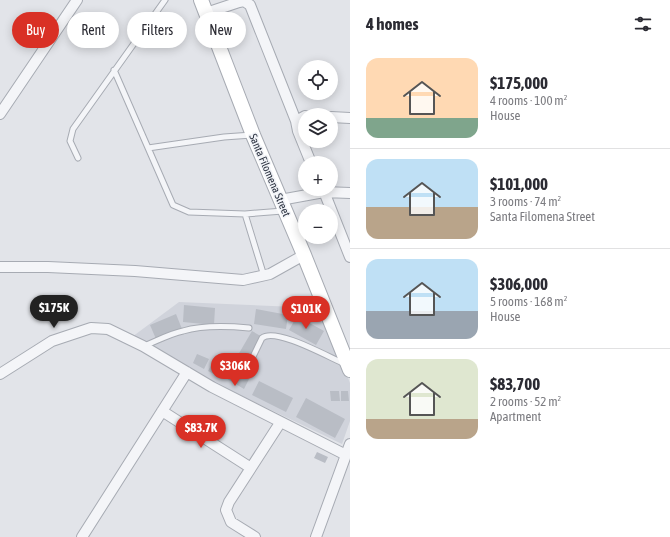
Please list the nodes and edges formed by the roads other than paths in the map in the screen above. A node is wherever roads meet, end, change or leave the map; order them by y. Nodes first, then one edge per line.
1 (76, 0) edge
2 (164, 0) edge
3 (201, 0) edge
4 (206, 12) edge
5 (209, 12) edge
6 (219, 48) edge
7 (114, 70) junction
8 (298, 111) edge
9 (0, 114) edge
10 (338, 117) edge
11 (350, 118) edge
12 (253, 135) junction
13 (148, 148) junction
14 (78, 158) dead end
15 (338, 192) edge
16 (350, 194) edge
17 (307, 196) edge
18 (326, 196) edge
19 (282, 205) junction
20 (245, 214) junction
21 (304, 255) junction
22 (350, 257) edge
23 (0, 267) edge
24 (264, 276) junction
25 (249, 328) dead end
26 (144, 346) junction
27 (349, 368) edge
28 (246, 371) dead end
29 (187, 372) junction
30 (0, 374) edge
31 (162, 411) junction
32 (280, 423) junction
33 (350, 444) edge
34 (346, 455) junction
35 (251, 468) junction
36 (82, 537) edge
37 (255, 537) edge
38 (316, 537) edge

1 - 9 street
2 - 7 lane
3 - 4 main road, Santa Filomena Street
5 - 8 street
6 - 12 main road, Santa Filomena Street
7 - 13 lane
7 - 14 lane
10 - 11 street
12 - 13 lane
12 - 19 main road, Santa Filomena Street
13 - 20 lane
15 - 16 street
17 - 19 street
18 - 22 street
19 - 20 lane
19 - 21 main road, Santa Filomena Street
20 - 24 lane
21 - 24 street
21 - 27 main road, Santa Filomena Street
23 - 24 street
25 - 26 lane
26 - 29 street
26 - 30 street
27 - 28 lane
29 - 31 street
29 - 32 street
31 - 35 street
31 - 36 street
32 - 34 street
32 - 35 street
33 - 34 street
34 - 38 street
35 - 37 street

